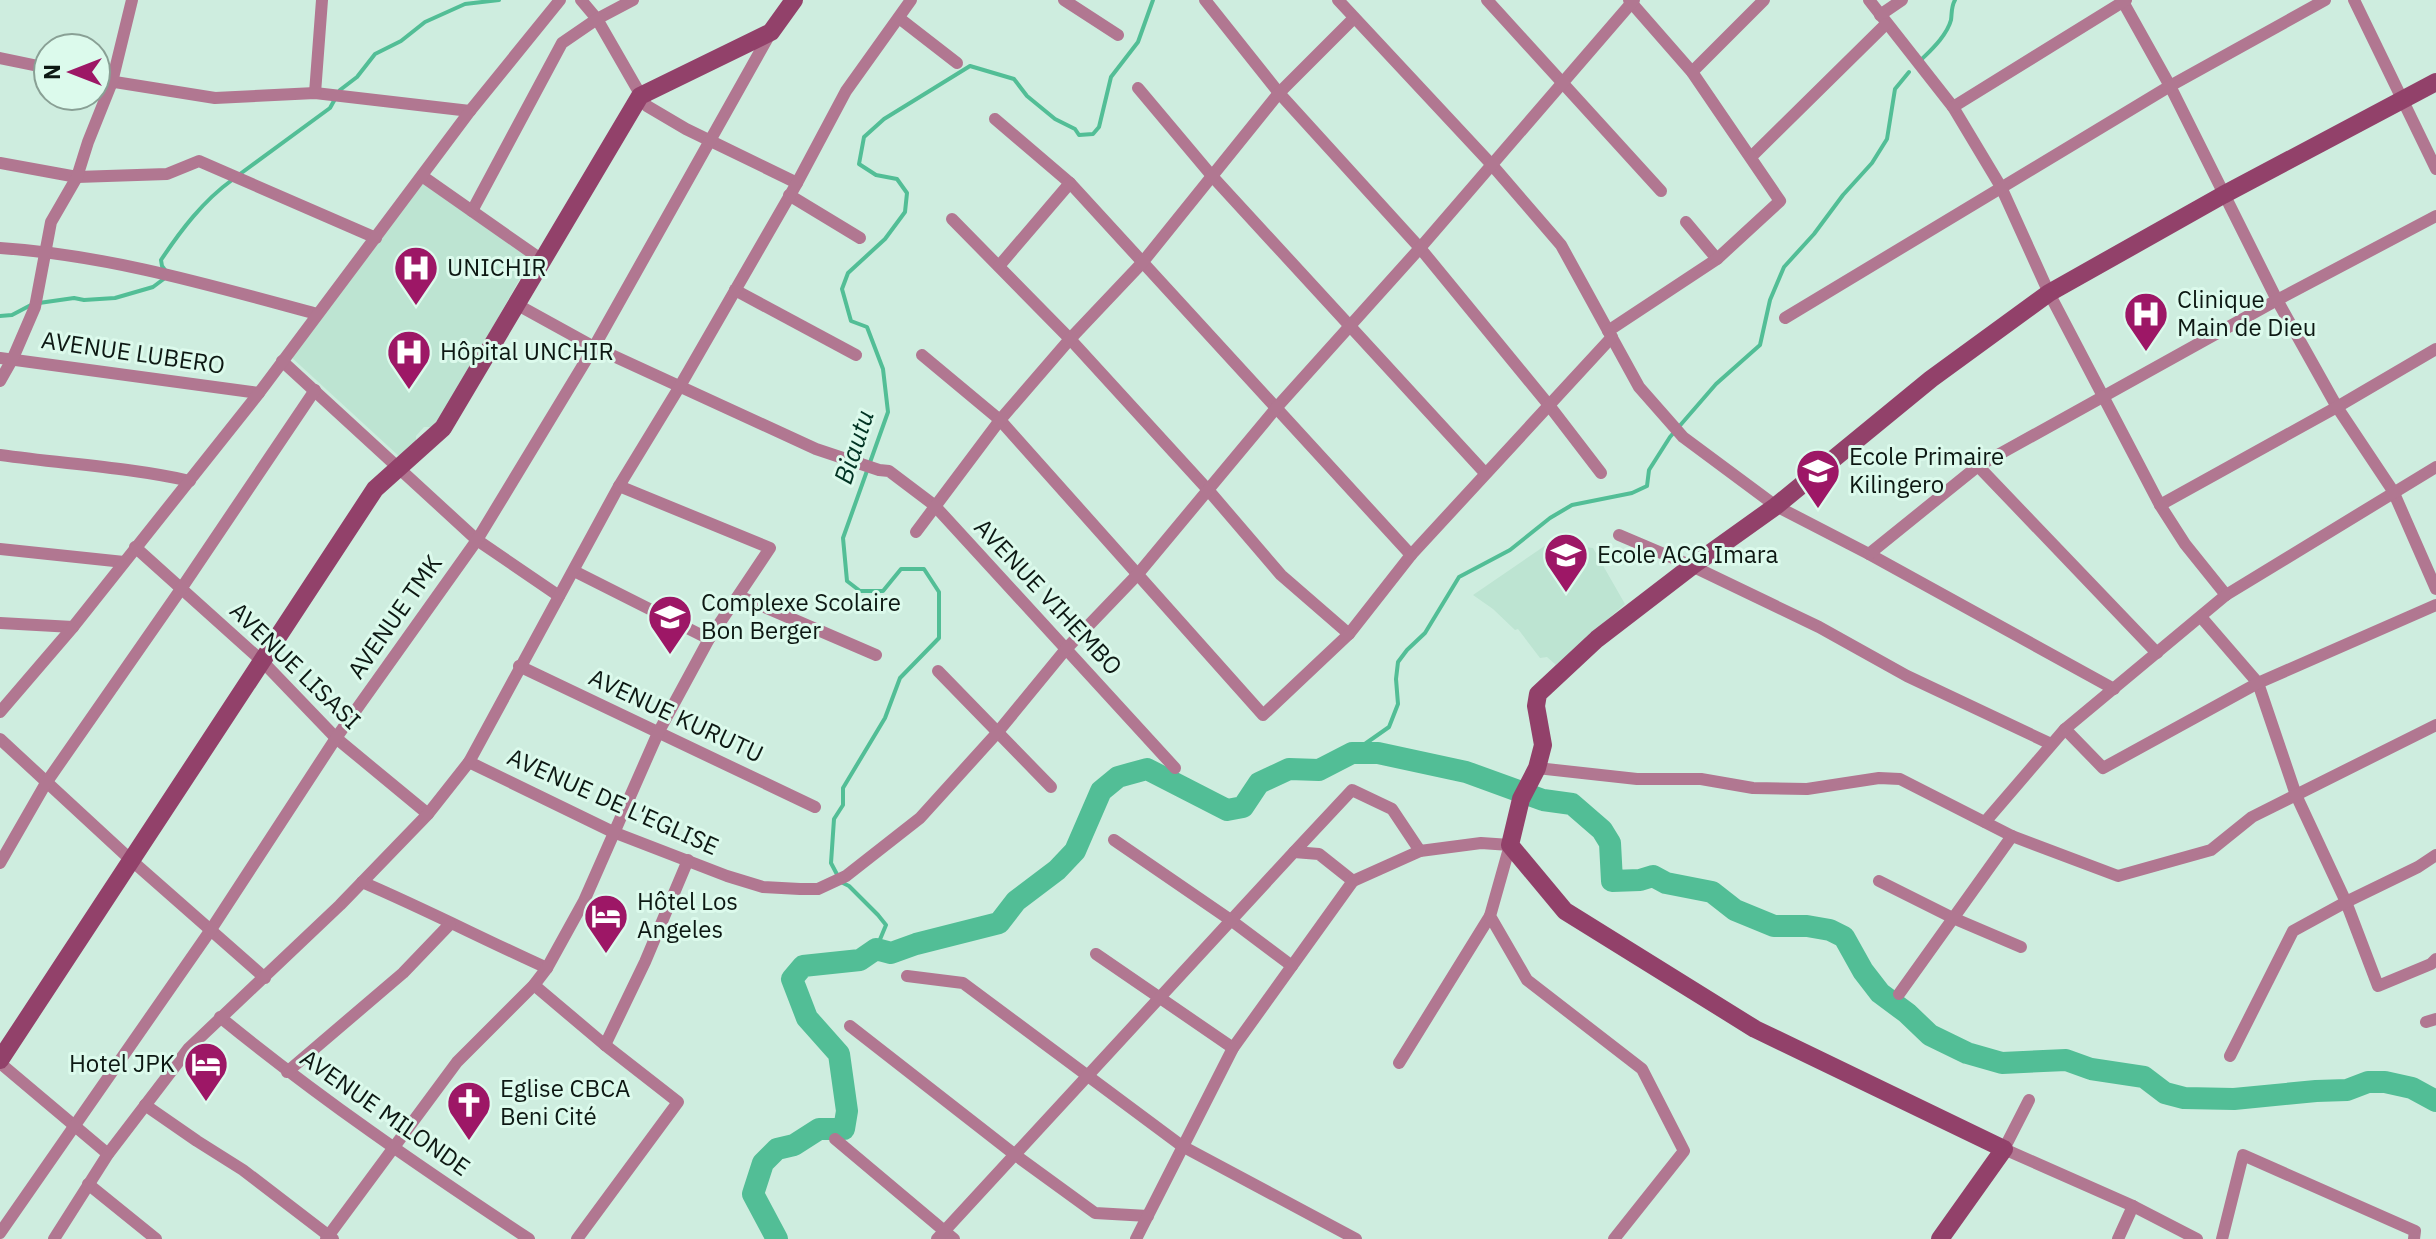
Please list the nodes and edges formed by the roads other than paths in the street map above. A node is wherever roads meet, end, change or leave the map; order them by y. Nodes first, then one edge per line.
1 (132, 0) edge
2 (322, 0) edge
3 (560, 0) edge
4 (581, 0) edge
5 (633, 0) edge
6 (794, 0) edge
7 (911, 0) edge
8 (1064, 0) edge
9 (1205, 0) edge
10 (1338, 0) edge
11 (1487, 0) edge
12 (1764, 0) edge
13 (1869, 0) edge
14 (1902, 0) edge
15 (2325, 0) edge
16 (2354, 0) edge
17 (1632, 1) edge
18 (2124, 1) edge
19 (899, 18) junction
20 (1354, 18) junction
21 (597, 19) junction
22 (1883, 20) junction
23 (771, 32) junction
24 (1118, 35) dead end
25 (0, 58) edge
26 (957, 63) dead end
27 (32, 65) edge
28 (1692, 72) junction
29 (1563, 81) junction
30 (112, 82) joint
31 (2436, 82) edge
32 (2170, 86) junction
33 (1138, 88) dead end
34 (315, 93) junction
35 (1279, 93) junction
36 (640, 96) junction
37 (2402, 101) junction
38 (1953, 107) junction
39 (470, 111) junction
40 (100, 112) edge
41 (995, 119) dead end
42 (711, 141) junction
43 (1751, 157) junction
44 (0, 163) edge
45 (1492, 165) junction
46 (2436, 169) edge
47 (422, 176) junction
48 (1212, 176) junction
49 (77, 177) junction
50 (797, 183) junction
51 (1070, 183) junction
52 (2001, 187) junction
53 (1661, 191) dead end
54 (789, 195) junction
55 (2223, 195) junction
56 (472, 211) junction
57 (2436, 216) edge
58 (952, 219) dead end
59 (1686, 222) dead end
60 (376, 238) junction
61 (860, 238) dead end
62 (0, 248) edge
63 (1420, 248) junction
64 (45, 251) junction
65 (1717, 259) junction
66 (542, 260) junction
67 (1142, 263) junction
68 (999, 266) junction
69 (735, 290) junction
70 (2049, 293) junction
71 (2277, 300) junction
72 (516, 304) junction
73 (317, 314) junction
74 (1785, 318) dead end
75 (1348, 326) junction
76 (1610, 334) junction
77 (1070, 339) junction
78 (594, 347) junction
79 (2436, 349) edge
80 (856, 355) dead end
81 (922, 355) dead end
82 (6, 358) edge
83 (282, 361) junction
84 (0, 381) edge
85 (680, 386) junction
86 (315, 390) junction
87 (259, 393) junction
88 (2104, 397) junction
89 (1548, 404) junction
90 (1277, 407) junction
91 (2337, 407) junction
92 (1000, 420) junction
93 (0, 455) edge
94 (1978, 466) junction
95 (2436, 467) edge
96 (399, 468) junction
97 (1485, 473) junction
98 (1601, 473) dead end
99 (190, 481) junction
100 (619, 486) junction
101 (1209, 491) junction
102 (2393, 491) junction
103 (934, 505) junction
104 (2160, 505) junction
105 (1776, 506) junction
106 (916, 532) dead end
107 (1619, 535) dead end
108 (477, 540) junction
109 (135, 547) junction
110 (0, 549) edge
111 (1869, 554) junction
112 (1411, 555) junction
113 (124, 562) junction
114 (1692, 566) junction
115 (574, 571) junction
116 (1138, 574) junction
117 (181, 589) junction
118 (2436, 589) edge
119 (2226, 595) junction
120 (559, 596) junction
121 (739, 596) junction
122 (2436, 605) edge
123 (2201, 617) junction
124 (0, 623) edge
125 (73, 627) junction
126 (1349, 634) junction
127 (709, 639) junction
128 (1066, 649) junction
129 (2157, 653) junction
130 (876, 655) dead end
131 (263, 662) junction
132 (519, 666) junction
133 (938, 671) dead end
134 (2258, 683) junction
135 (2114, 689) junction
136 (6, 698) edge
137 (0, 712) edge
138 (2436, 725) edge
139 (2065, 729) junction
140 (658, 733) junction
141 (997, 733) junction
142 (336, 738) junction
143 (0, 739) edge
144 (2051, 744) junction
145 (469, 762) junction
146 (1175, 768) dead end
147 (46, 783) junction
148 (1528, 784) junction
149 (1051, 787) dead end
150 (2296, 795) junction
151 (815, 807) dead end
152 (428, 814) junction
153 (1985, 822) junction
154 (613, 832) junction
155 (2012, 836) junction
156 (1114, 840) dead end
157 (1510, 845) junction
158 (1420, 851) junction
159 (1294, 852) junction
160 (2436, 855) edge
161 (131, 860) junction
162 (688, 860) junction
163 (0, 863) edge
164 (1353, 881) junction
165 (1879, 881) dead end
166 (362, 882) junction
167 (2346, 902) junction
168 (1490, 916) junction
169 (1953, 918) junction
170 (1232, 921) junction
171 (450, 924) junction
172 (210, 931) junction
173 (2021, 947) dead end
174 (1096, 954) dead end
175 (2436, 959) edge
176 (1292, 966) junction
177 (547, 968) junction
178 (907, 976) dead end
179 (265, 978) junction
180 (534, 985) junction
181 (1899, 994) dead end
182 (1162, 998) junction
183 (220, 1017) junction
184 (850, 1026) dead end
185 (605, 1045) junction
186 (1233, 1048) junction
187 (2230, 1056) dead end
188 (0, 1061) edge
189 (1399, 1063) dead end
190 (287, 1072) junction
191 (1087, 1075) junction
192 (2029, 1100) dead end
193 (145, 1105) junction
194 (75, 1127) junction
195 (835, 1139) dead end
196 (1182, 1146) junction
197 (392, 1148) junction
198 (2004, 1149) junction
199 (108, 1154) junction
200 (1014, 1154) junction
201 (88, 1184) junction
202 (2133, 1206) junction
203 (1148, 1216) junction
204 (0, 1233) edge
205 (945, 1236) edge
206 (329, 1238) edge
207 (54, 1239) edge
208 (156, 1239) edge
209 (529, 1239) edge
210 (577, 1239) edge
211 (1136, 1239) edge
212 (1356, 1239) edge
213 (1614, 1239) edge
214 (1940, 1239) edge
215 (2118, 1239) edge
216 (2197, 1239) edge
217 (2222, 1239) edge
218 (2414, 1239) edge

1 - 30 street
2 - 34 street
3 - 39 street
4 - 21 street
5 - 21 street
6 - 23 street
7 - 19 street
8 - 24 street
9 - 35 street
10 - 20 street
11 - 29 street
12 - 28 street
13 - 22 street
14 - 22 street
15 - 32 street
16 - 37 street
17 - 28 street
17 - 29 street
18 - 32 street
18 - 38 street
19 - 26 street
19 - 50 street
20 - 35 street
20 - 45 street
21 - 36 street
21 - 56 street
22 - 38 street
22 - 43 street
23 - 36 street
23 - 42 street, AVENUE TMK
25 - 27 street
28 - 43 street
29 - 45 street
29 - 53 street
30 - 34 street
31 - 37 street
32 - 52 street
32 - 55 street
33 - 48 street
34 - 39 street
35 - 48 street
35 - 63 street
36 - 42 street
36 - 66 street
37 - 46 street
37 - 55 street
38 - 52 street
39 - 47 street
40 - 49 street
41 - 51 street
42 - 50 street
42 - 78 street, AVENUE TMK
43 - 65 street
44 - 49 street
45 - 63 street
45 - 76 street
47 - 56 street
47 - 60 street
48 - 67 street
48 - 75 street
49 - 60 street
49 - 64 street
50 - 54 street
51 - 67 street
51 - 68 street
52 - 70 street
52 - 74 street
54 - 61 street
54 - 69 street
55 - 70 street
55 - 71 street
56 - 66 street
57 - 71 street
58 - 68 street
59 - 65 street
60 - 73 street
62 - 64 street
63 - 75 street
63 - 89 street
64 - 73 street
64 - 82 street
65 - 76 street
66 - 72 street
67 - 77 street
67 - 90 street
68 - 77 street
69 - 80 street
69 - 85 street
70 - 88 street
70 - 105 street
71 - 88 street
71 - 91 street
72 - 78 street, AVENUE VIHEMBO
72 - 96 street
73 - 83 street
75 - 90 street
75 - 97 street
76 - 89 street
76 - 105 street
77 - 92 street
77 - 101 street
78 - 85 street, AVENUE VIHEMBO
78 - 108 street, AVENUE TMK
79 - 91 street
81 - 92 street
82 - 84 street
82 - 87 street, AVENUE LUBERO
83 - 86 street
83 - 87 street
85 - 100 street
85 - 103 street, AVENUE VIHEMBO
86 - 96 street
86 - 117 street
87 - 99 street
88 - 94 street
88 - 104 street
89 - 97 street
89 - 98 street
90 - 101 street
90 - 112 street
91 - 102 street
91 - 104 street
92 - 103 street
92 - 116 street
93 - 99 street
94 - 111 street
94 - 129 street
95 - 102 street
96 - 108 street
96 - 131 street
97 - 112 street
99 - 109 street
100 - 115 street
100 - 121 street
101 - 116 street
101 - 126 street
102 - 118 street
102 - 119 street
103 - 106 street
103 - 128 street, AVENUE VIHEMBO
104 - 119 street
105 - 111 street
105 - 114 street
107 - 114 street
108 - 120 street
108 - 142 street, AVENUE TMK
109 - 113 street
109 - 117 street, AVENUE LISASI
110 - 113 street
111 - 135 street
112 - 126 street
113 - 125 street
114 - 144 street
114 - 148 street
115 - 120 street
115 - 127 street
116 - 126 street
116 - 128 street
117 - 131 street, AVENUE LISASI
117 - 147 street
119 - 123 street
120 - 132 street
121 - 127 street
121 - 130 street
122 - 134 street
123 - 129 street
123 - 134 street
124 - 125 street
125 - 136 street
127 - 140 street
128 - 141 street
128 - 146 street, AVENUE VIHEMBO
129 - 135 street
131 - 142 street, AVENUE LISASI
131 - 161 street
132 - 140 street, AVENUE KURUTU
132 - 145 street
133 - 141 street
134 - 139 street
134 - 150 street
135 - 139 street
136 - 137 street
138 - 150 street
139 - 144 street
140 - 151 street, AVENUE KURUTU
140 - 154 street
141 - 149 street
141 - 162 street, AVENUE DE L'EGLISE
142 - 152 street, AVENUE LISASI
142 - 172 street, AVENUE TMK
143 - 147 street
144 - 153 street
145 - 152 street
145 - 154 street, AVENUE DE L'EGLISE
147 - 161 street
147 - 163 street
148 - 153 street
148 - 157 street
150 - 155 street
150 - 167 street
152 - 166 street
153 - 155 street
154 - 162 street, AVENUE DE L'EGLISE
154 - 177 street
155 - 169 street
156 - 170 street
157 - 158 street
157 - 168 street
157 - 198 street
158 - 159 street
158 - 164 street
159 - 164 street
159 - 170 street
160 - 167 street
161 - 172 street
161 - 188 street
162 - 185 street
164 - 176 street
165 - 169 street
166 - 171 street
166 - 179 street
167 - 175 street
167 - 187 street
168 - 189 street
168 - 213 street
169 - 173 street
169 - 181 street
170 - 176 street
170 - 182 street
171 - 177 street
171 - 190 street
172 - 179 street
172 - 194 street, AVENUE TMK
174 - 182 street
176 - 186 street
177 - 180 street
178 - 191 street
179 - 183 street
180 - 185 street
180 - 197 street
182 - 186 street
182 - 191 street
183 - 190 street, AVENUE MILONDE
183 - 193 street
184 - 200 street
185 - 210 street
186 - 196 street
188 - 194 street
190 - 197 street, AVENUE MILONDE
191 - 196 street
191 - 200 street
192 - 198 street
193 - 199 street
193 - 206 street
194 - 199 street
194 - 204 street, AVENUE TMK
195 - 205 street
196 - 203 street
196 - 212 street
197 - 206 street
197 - 209 street, AVENUE MILONDE
198 - 202 street
198 - 214 street
199 - 201 street
200 - 203 street
200 - 205 street
201 - 207 street
201 - 208 street
202 - 215 street
202 - 216 street
203 - 211 street
217 - 218 street

